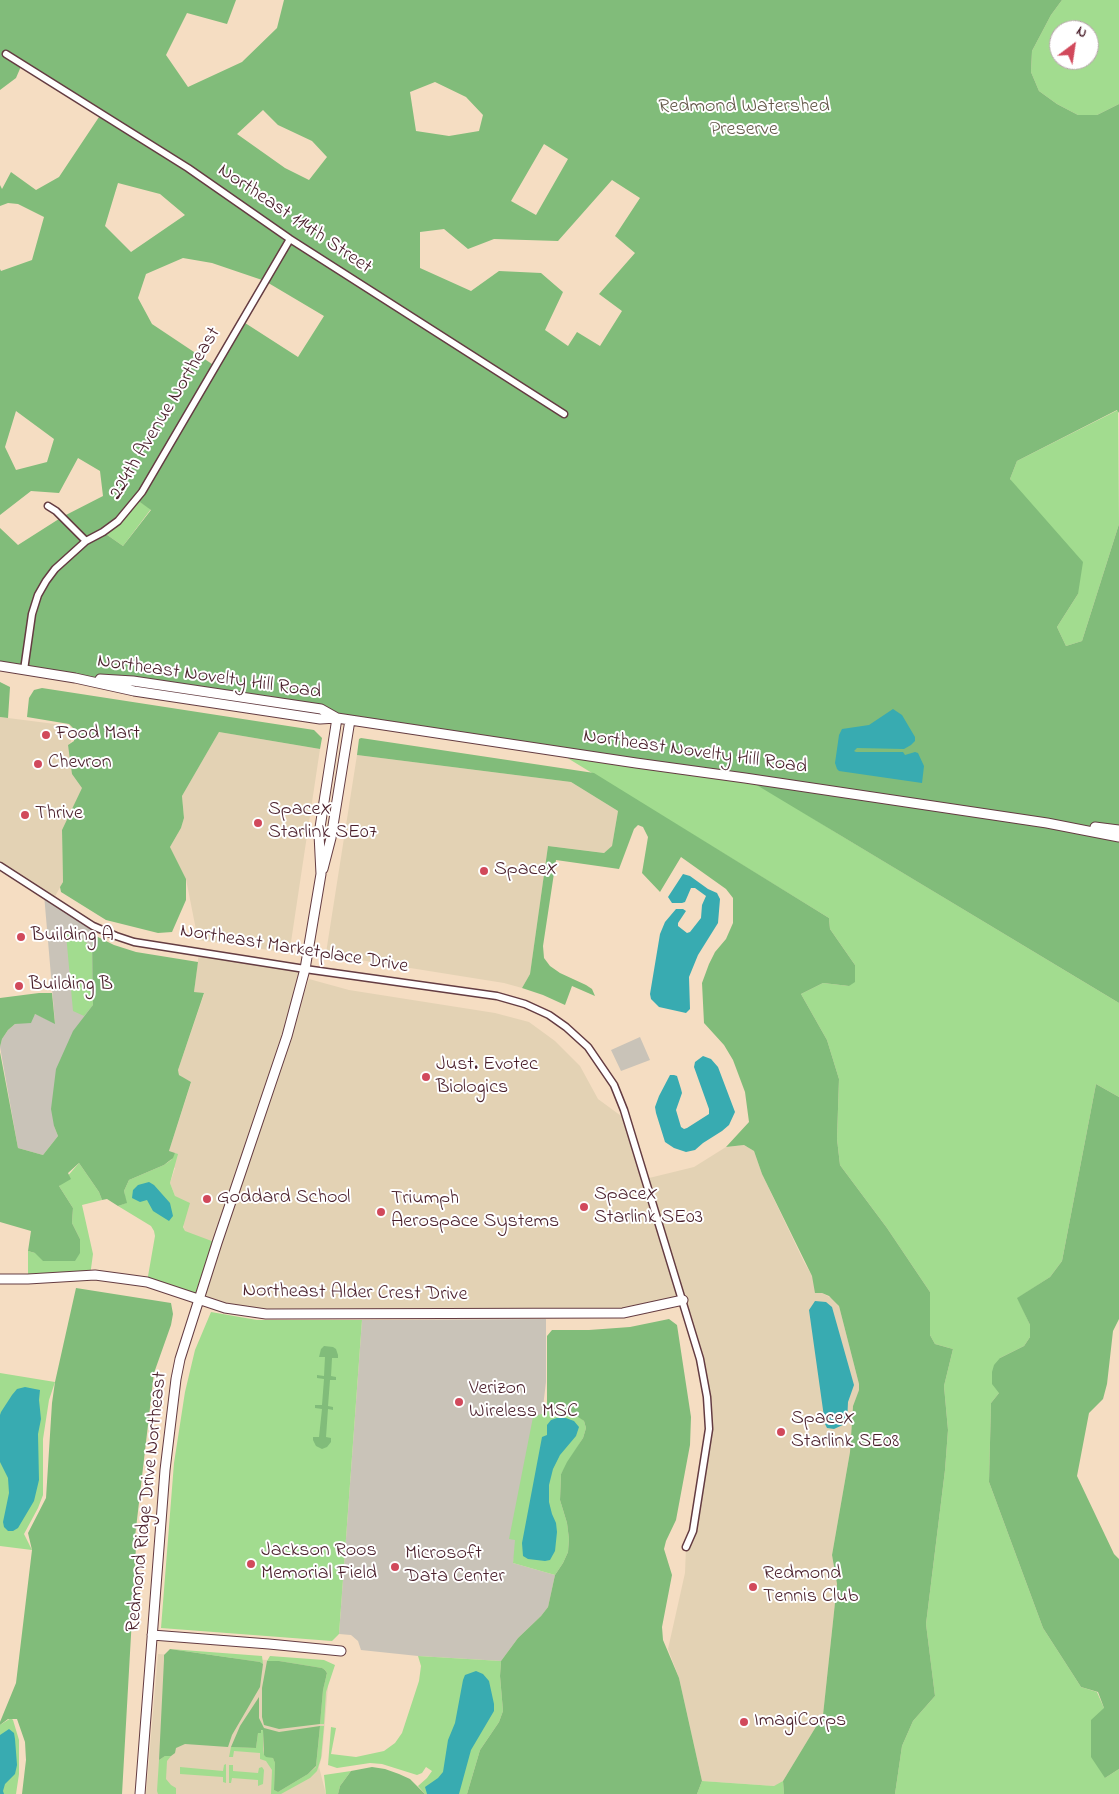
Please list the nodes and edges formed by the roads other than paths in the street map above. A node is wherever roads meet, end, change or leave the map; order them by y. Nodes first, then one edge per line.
1 (6, 54) dead end
2 (290, 239) junction
3 (564, 414) dead end
4 (48, 506) dead end
5 (86, 541) junction
6 (0, 666) edge
7 (24, 670) junction
8 (337, 718) junction
9 (350, 720) junction
10 (1047, 823) junction
11 (1119, 830) edge
12 (1119, 837) edge
13 (0, 866) edge
14 (321, 874) junction
15 (305, 969) junction
16 (0, 1279) edge
17 (200, 1300) junction
18 (683, 1300) junction
19 (686, 1547) dead end
20 (152, 1635) junction
21 (341, 1651) dead end
22 (140, 1794) edge

1 - 2 street, Northeast 114th Street
2 - 3 street, Northeast 114th Street
2 - 5 street, 224th Avenue Northeast
4 - 5 street
5 - 7 street, 224th Avenue Northeast
6 - 7 street, Northeast Novelty Hill Road
7 - 8 street, Northeast Novelty Hill Road
8 - 9 street, Northeast Novelty Hill Road
8 - 14 street, Redmond Ridge Drive Northeast
9 - 10 street, Northeast Novelty Hill Road
9 - 14 street, Redmond Ridge Drive Northeast
10 - 11 street, Northeast Novelty Hill Road
10 - 12 street, Northeast Novelty Hill Road
13 - 15 street, Northeast Marketplace Drive
14 - 15 street, Redmond Ridge Drive Northeast
15 - 17 street, Redmond Ridge Drive Northeast
15 - 18 street, Northeast Marketplace Drive
16 - 17 street, Northeast Alder Crest Drive
17 - 18 street, Northeast Alder Crest Drive
17 - 20 street, Redmond Ridge Drive Northeast
18 - 19 street, Northeast Marketplace Drive
20 - 21 street
20 - 22 street, Redmond Ridge Drive Northeast

